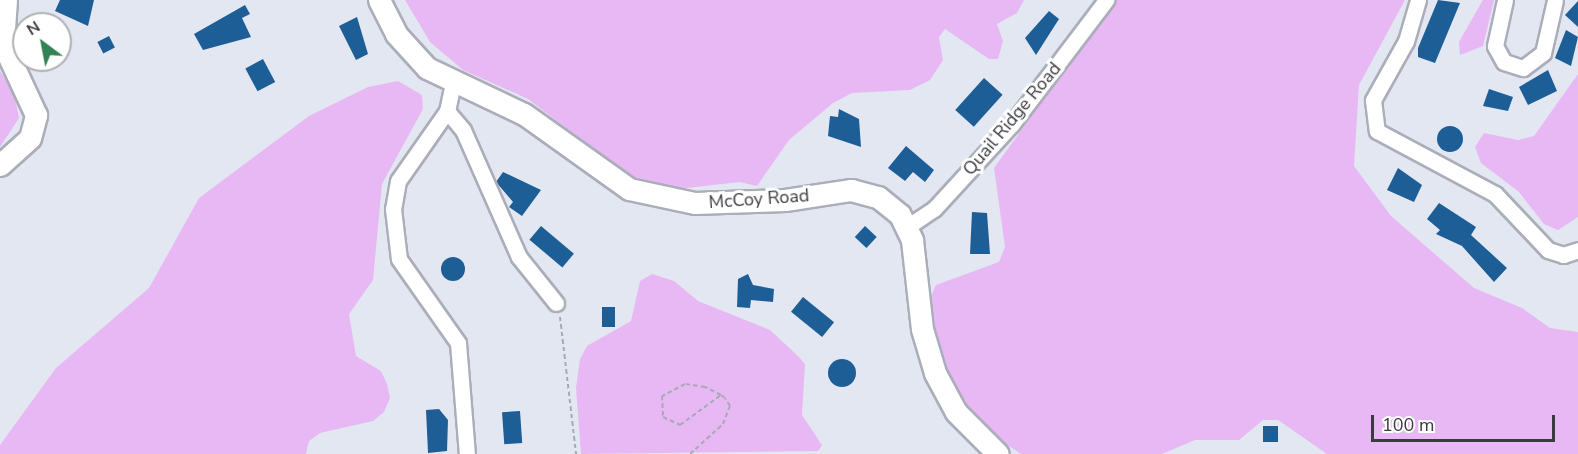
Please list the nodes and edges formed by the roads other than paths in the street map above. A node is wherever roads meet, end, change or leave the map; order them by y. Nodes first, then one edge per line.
1 (6, 0) edge
2 (379, 0) edge
3 (1106, 0) edge
4 (1418, 0) edge
5 (1505, 0) edge
6 (1555, 0) edge
7 (453, 83) junction
8 (447, 111) junction
9 (0, 165) edge
10 (907, 227) junction
11 (1578, 250) edge
12 (556, 303) road end
13 (467, 454) edge
14 (998, 454) edge

1 - 9 street
2 - 7 street, McCoy Road
3 - 10 street, Quail Ridge Road
4 - 11 street
5 - 6 street
7 - 8 street
7 - 10 street, McCoy Road
8 - 12 street
8 - 13 street
10 - 14 street

